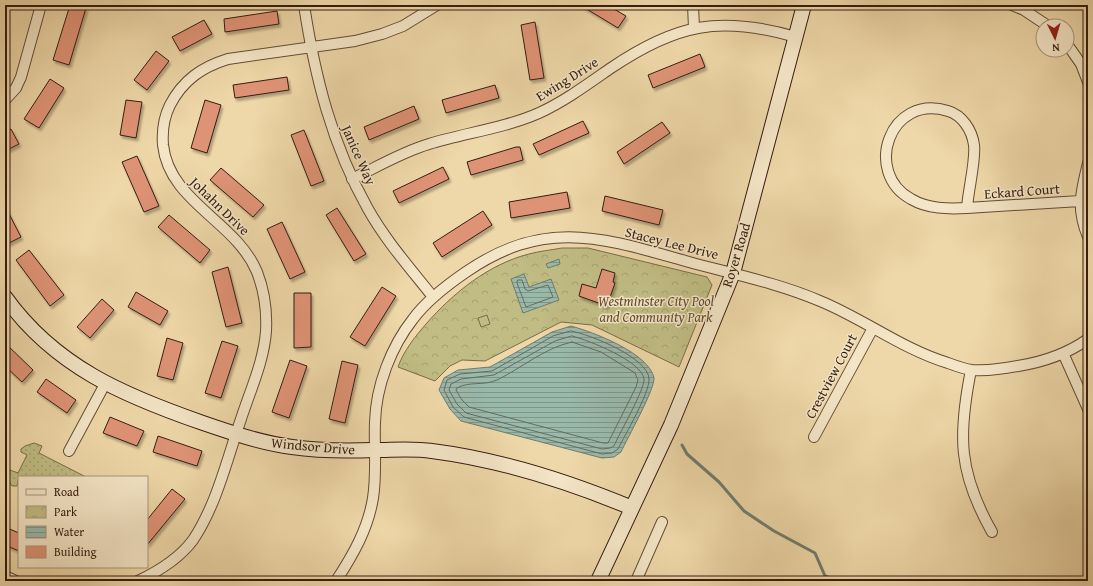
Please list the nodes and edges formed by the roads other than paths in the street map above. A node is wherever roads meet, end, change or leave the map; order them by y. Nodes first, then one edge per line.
1 (41, 5) edge
2 (304, 5) edge
3 (437, 5) edge
4 (693, 5) edge
5 (804, 5) edge
6 (1012, 5) edge
7 (1036, 18) edge
8 (694, 28) junction
9 (796, 37) junction
10 (311, 46) junction
11 (1075, 55) edge
12 (1088, 82) edge
13 (5, 100) edge
14 (1088, 163) edge
15 (352, 179) junction
16 (1080, 201) junction
17 (967, 208) junction
18 (1088, 237) edge
19 (733, 273) junction
20 (5, 297) edge
21 (433, 297) junction
22 (873, 328) junction
23 (1088, 339) edge
24 (1063, 353) junction
25 (971, 370) junction
26 (106, 384) junction
27 (1088, 409) edge
28 (236, 434) junction
29 (814, 437) dead end
30 (374, 450) junction
31 (69, 451) dead end
32 (632, 508) junction
33 (662, 522) dead end
34 (992, 532) dead end
35 (5, 576) edge
36 (16, 581) edge
37 (138, 581) edge
38 (336, 581) edge
39 (598, 581) edge
40 (636, 581) edge

1 - 13 street
2 - 10 street, Janice Way
3 - 10 street, Johahn Drive
4 - 8 street
5 - 9 street, Royer Road
6 - 7 street
8 - 9 street, Ewing Drive
8 - 15 street, Ewing Drive
9 - 19 street, Royer Road
10 - 15 street, Janice Way
10 - 28 street, Johahn Drive
11 - 12 street
14 - 16 street
15 - 21 street, Janice Way
16 - 17 street, Eckard Court
16 - 18 street
17 - 17 street, Eckard Court
19 - 21 street, Stacey Lee Drive
19 - 22 street, Stacey Lee Drive
19 - 32 street, Royer Road
20 - 26 street, Windsor Drive
21 - 30 street, Stacey Lee Drive
22 - 25 street, Stacey Lee Drive
22 - 29 street, Crestview Court
23 - 24 street, Stacey Lee Drive
24 - 25 street, Stacey Lee Drive
24 - 27 street
25 - 34 street
26 - 28 street, Windsor Drive
26 - 31 street
28 - 30 street, Windsor Drive
28 - 37 street, Johahn Drive
30 - 32 street, Windsor Drive
30 - 38 street, Stacey Lee Drive
32 - 39 street, Royer Road
33 - 40 street
35 - 36 street

